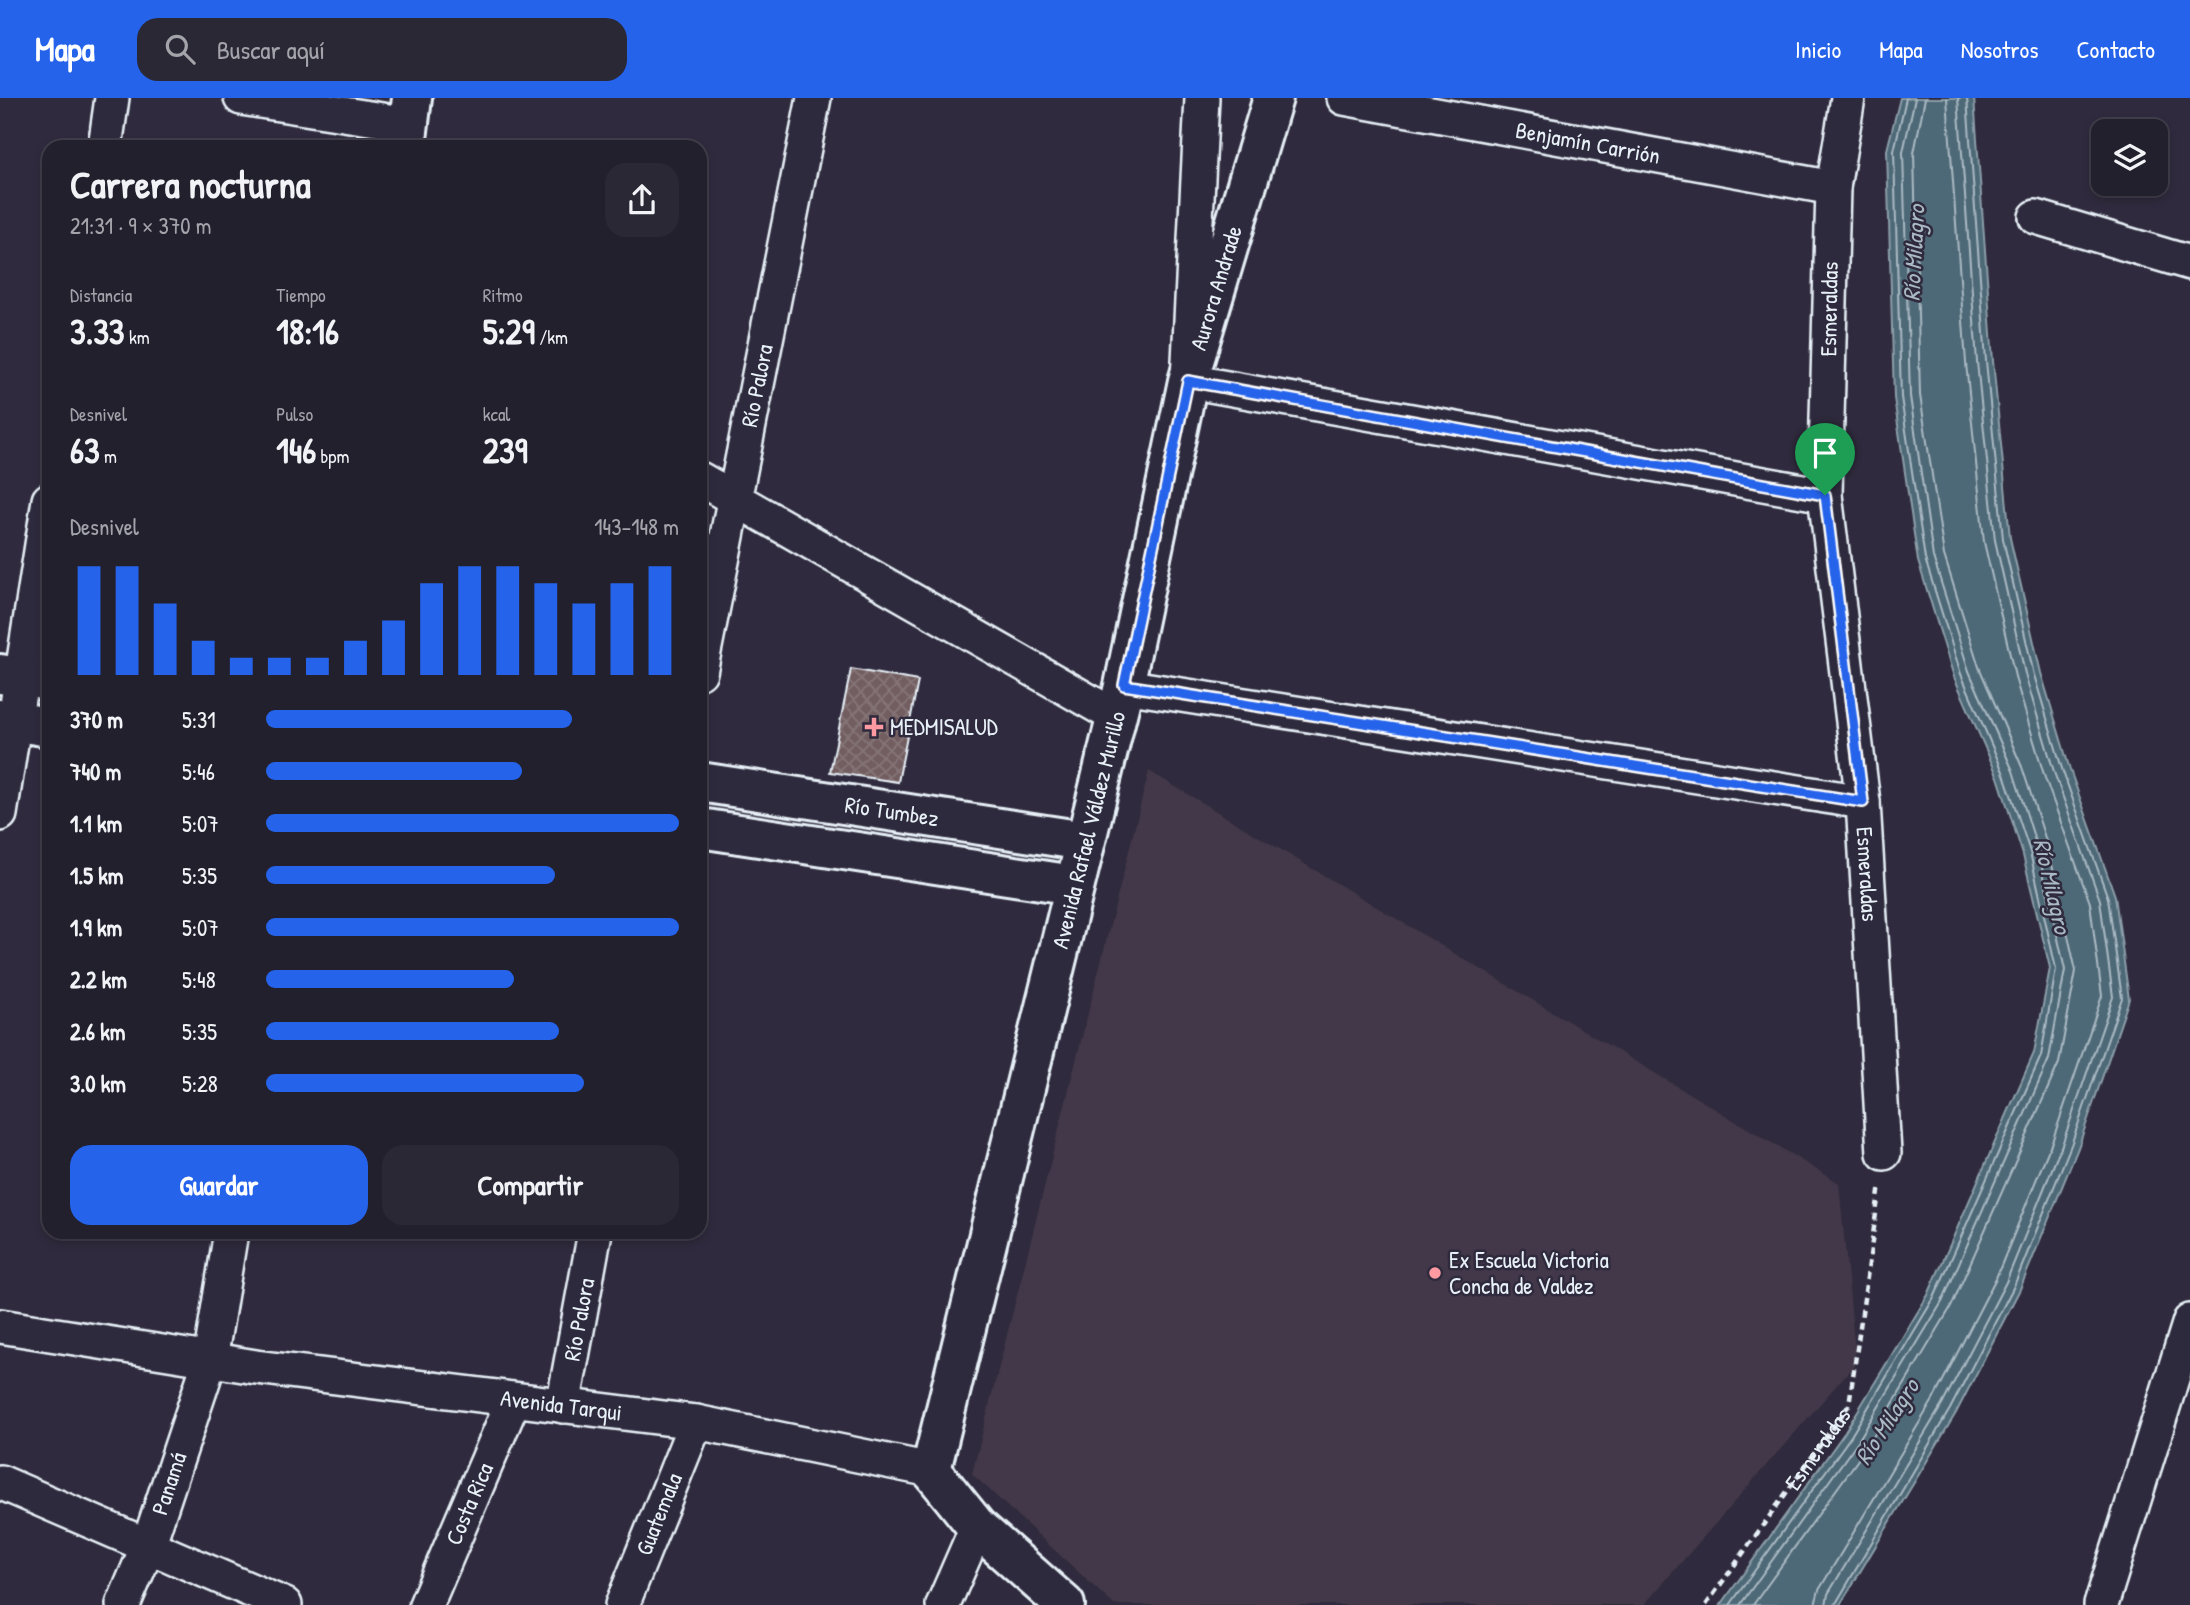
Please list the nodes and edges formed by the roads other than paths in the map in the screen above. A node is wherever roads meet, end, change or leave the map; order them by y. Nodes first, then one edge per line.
1 (112, 98) edge
2 (241, 98) edge
3 (814, 98) edge
4 (1202, 98) edge
5 (1273, 98) edge
6 (1344, 98) edge
7 (1848, 98) edge
8 (409, 123) edge
9 (106, 140) edge
10 (1833, 188) junction
11 (2036, 217) dead end
12 (2190, 263) edge
13 (1188, 381) junction
14 (707, 483) edge
15 (1825, 495) junction
16 (734, 498) junction
17 (42, 548) edge
18 (707, 636) edge
19 (23, 677) edge
20 (1119, 701) junction
21 (21, 722) edge
22 (707, 783) edge
23 (1863, 802) junction
24 (0, 814) edge
25 (707, 829) edge
26 (1085, 841) junction
27 (1074, 886) junction
28 (1884, 1153) road end
29 (230, 1239) edge
30 (593, 1239) edge
31 (2190, 1321) edge
32 (0, 1326) edge
33 (210, 1360) junction
34 (513, 1401) junction
35 (563, 1406) junction
36 (696, 1422) junction
37 (931, 1470) junction
38 (0, 1482) edge
39 (977, 1527) junction
40 (148, 1546) junction
41 (122, 1605) edge
42 (285, 1605) edge
43 (426, 1605) edge
44 (622, 1605) edge
45 (943, 1605) edge
46 (1065, 1605) edge
47 (2101, 1605) edge

1 - 9 street
2 - 8 street
3 - 16 street, Río Palora
4 - 13 street, Avenida Rafael Váldez Murillo
5 - 13 street, Aurora Andrade
6 - 10 street, Benjamín Carrión
7 - 10 street, Esmeraldas
10 - 15 street, Esmeraldas
11 - 12 street
13 - 15 street, Aurora Andrade
13 - 20 street, Avenida Rafael Váldez Murillo
14 - 16 street
15 - 23 street, Esmeraldas
16 - 18 street, Río Palora
16 - 20 street
17 - 19 street
19 - 21 street
20 - 23 street
20 - 26 street, Avenida Rafael Váldez Murillo
21 - 24 street
22 - 26 street, Río Tumbez
23 - 28 street, Esmeraldas
25 - 27 street, Río Tumbez
26 - 27 street, Avenida Rafael Váldez Murillo
27 - 37 street, Avenida Rafael Váldez Murillo
29 - 33 street, Panamá
30 - 35 street, Río Palora
31 - 47 street
32 - 33 street, Avenida Tarqui
33 - 34 street, Avenida Tarqui
33 - 40 street, Panamá
34 - 35 street, Avenida Tarqui
34 - 43 street, Costa Rica
35 - 36 street, Avenida Tarqui
36 - 37 street, Avenida Tarqui
36 - 44 street, Guatemala
37 - 39 street
38 - 40 street
39 - 45 street
39 - 46 street
40 - 41 street, Panamá
40 - 42 street

